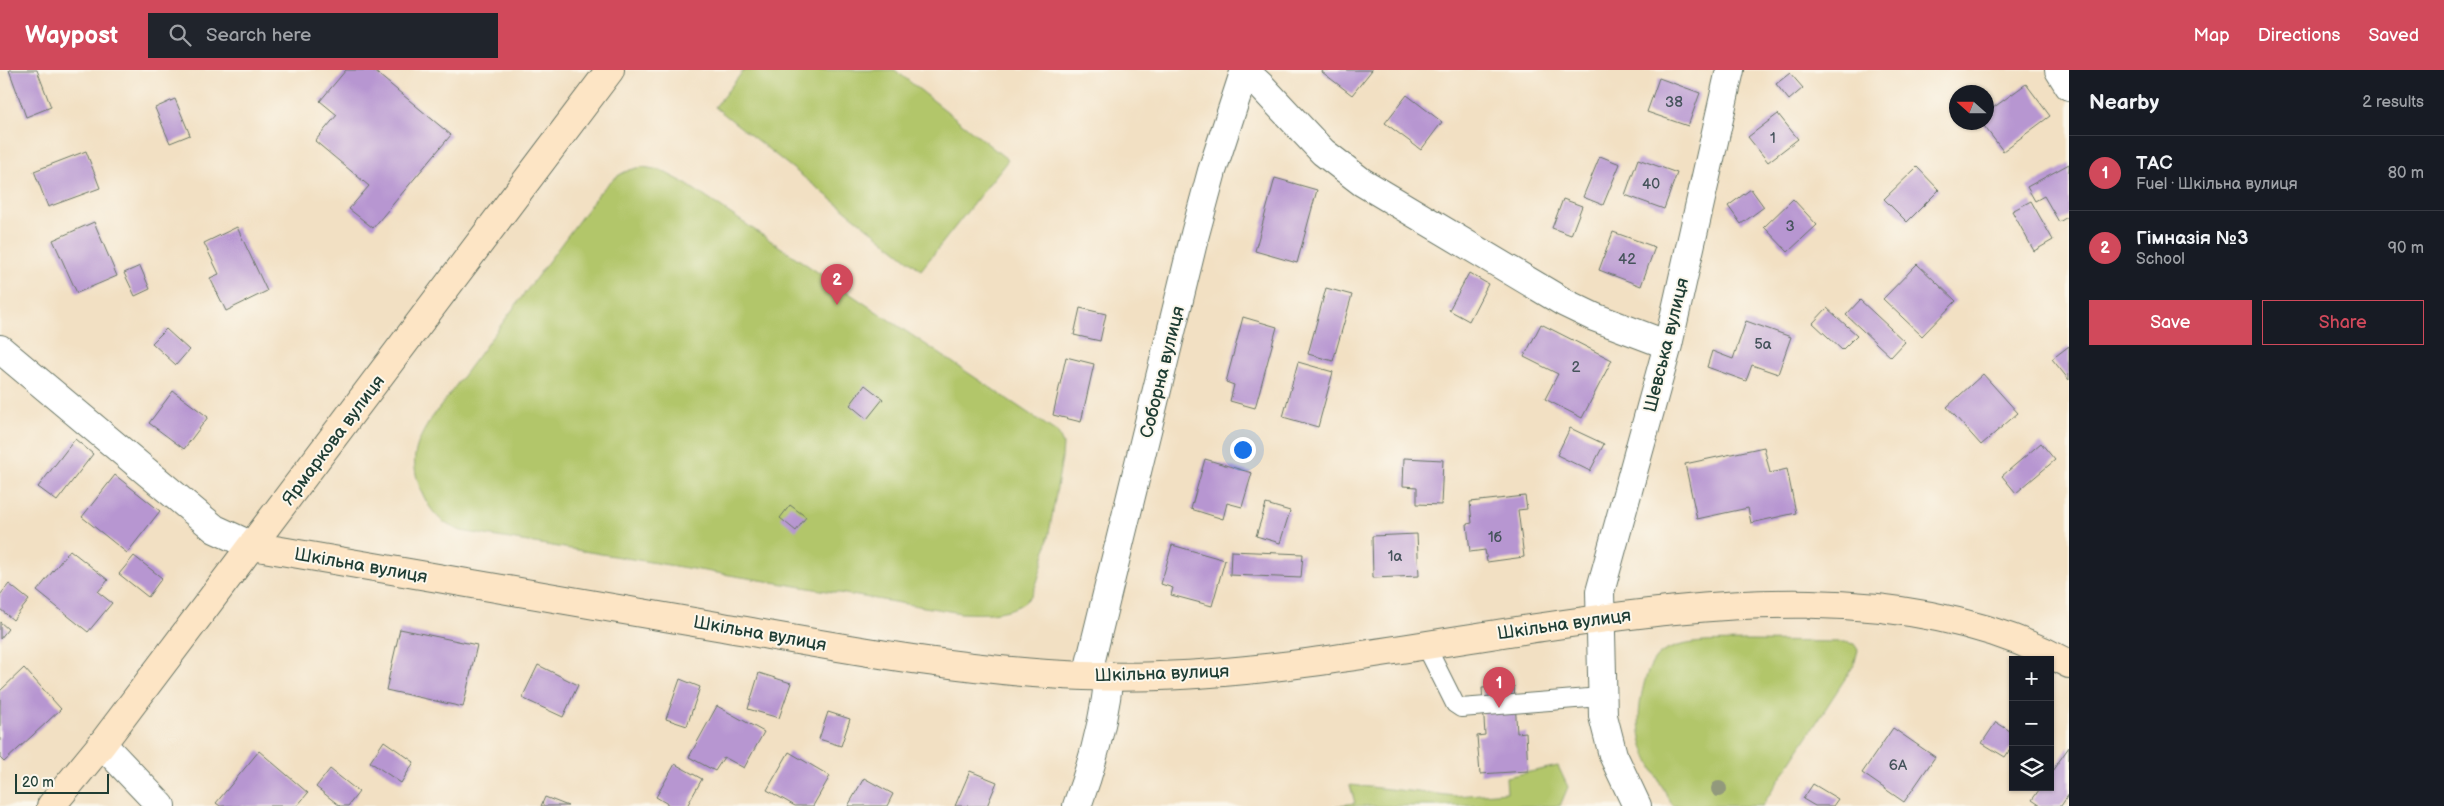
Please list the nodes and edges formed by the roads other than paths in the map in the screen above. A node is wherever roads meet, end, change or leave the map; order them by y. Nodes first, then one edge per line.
1 (610, 70) edge
2 (1730, 70) edge
3 (2059, 70) edge
4 (1245, 71) edge
5 (2069, 86) edge
6 (1668, 346) junction
7 (0, 349) edge
8 (252, 546) junction
9 (1599, 619) junction
10 (1425, 644) junction
11 (2069, 664) edge
12 (1098, 676) junction
13 (1601, 698) junction
14 (102, 744) junction
15 (50, 806) edge
16 (161, 806) edge
17 (1077, 806) edge
18 (1637, 806) edge

1 - 8 main road, Ярмаркова вулиця
2 - 6 street, Шевська вулиця
3 - 5 street
4 - 6 street
4 - 12 street, Соборна вулиця
6 - 9 street, Шевська вулиця
7 - 8 street
8 - 12 main road, Шкільна вулиця
8 - 14 main road, Ярмаркова вулиця
9 - 10 main road, Шкільна вулиця
9 - 11 main road, Шкільна вулиця
9 - 13 street, Шевська вулиця
10 - 12 main road, Шкільна вулиця
10 - 13 lane
12 - 17 street, Соборна вулиця
13 - 18 street, Шевська вулиця
14 - 15 main road, Ярмаркова вулиця
14 - 16 street

